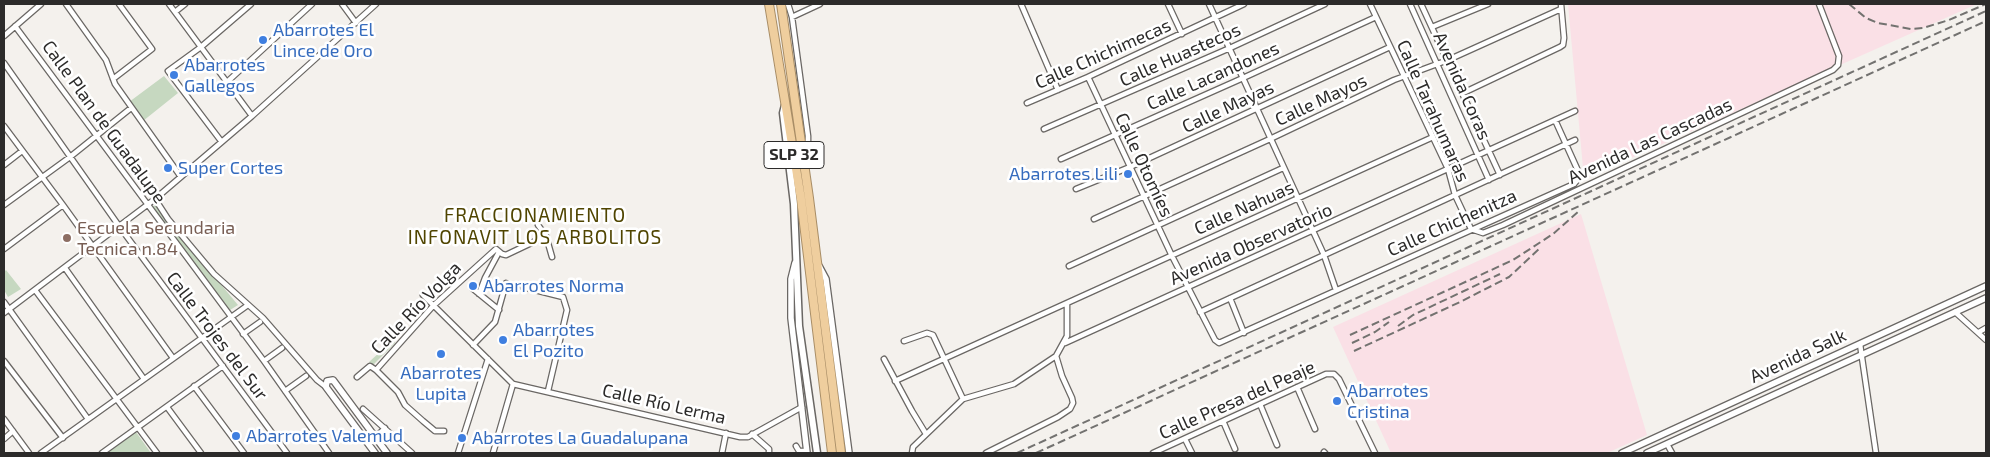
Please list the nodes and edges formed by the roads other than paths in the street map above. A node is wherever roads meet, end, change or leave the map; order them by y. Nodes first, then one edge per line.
1 (41, 4) edge
2 (66, 4) edge
3 (119, 4) edge
4 (169, 4) edge
5 (184, 4) edge
6 (251, 4) edge
7 (312, 4) edge
8 (342, 4) edge
9 (376, 4) edge
10 (769, 4) edge
11 (781, 4) edge
12 (788, 4) edge
13 (820, 4) edge
14 (1021, 4) edge
15 (1168, 4) edge
16 (1209, 4) edge
17 (1244, 4) edge
18 (1325, 4) edge
19 (1370, 4) edge
20 (1410, 4) edge
21 (1421, 4) edge
22 (1488, 4) edge
23 (1818, 4) edge
24 (1561, 6) edge
25 (175, 12) junction
26 (792, 17) junction
27 (1376, 17) junction
28 (1215, 18) junction
29 (356, 23) junction
30 (16, 26) junction
31 (1432, 28) junction
32 (1182, 34) junction
33 (4, 36) edge
34 (1390, 47) junction
35 (201, 48) junction
36 (1230, 48) junction
37 (1448, 60) junction
38 (4, 64) edge
39 (1436, 64) junction
40 (1404, 76) junction
41 (1088, 77) junction
42 (1243, 78) junction
43 (113, 80) junction
44 (227, 82) junction
45 (1058, 90) junction
46 (1463, 92) junction
47 (785, 102) junction
48 (1027, 103) dead end
49 (1100, 105) junction
50 (130, 108) junction
51 (1257, 109) junction
52 (1575, 111) dead end
53 (252, 116) junction
54 (1555, 120) junction
55 (4, 126) edge
56 (1044, 129) dead end
57 (97, 135) junction
58 (1115, 136) junction
59 (1433, 137) junction
60 (1270, 139) junction
61 (1575, 140) dead end
62 (221, 142) junction
63 (1566, 144) junction
64 (1489, 150) junction
65 (22, 152) junction
66 (802, 152) junction
67 (1478, 156) junction
68 (70, 157) junction
69 (1061, 159) dead end
70 (4, 164) edge
71 (1130, 167) junction
72 (1283, 168) junction
73 (1448, 169) junction
74 (1500, 175) junction
75 (181, 176) junction
76 (42, 177) junction
77 (1489, 180) junction
78 (1076, 189) dead end
79 (1455, 195) junction
80 (1144, 196) junction
81 (155, 199) junction
82 (1297, 199) junction
83 (4, 205) edge
84 (63, 205) junction
85 (147, 205) junction
86 (1094, 219) dead end
87 (538, 225) dead end
88 (119, 226) junction
89 (1158, 226) junction
90 (1471, 229) junction
91 (1312, 231) junction
92 (546, 236) junction
93 (92, 247) junction
94 (4, 250) edge
95 (499, 252) junction
96 (1324, 255) junction
97 (552, 256) dead end
98 (797, 256) junction
99 (1172, 256) junction
100 (815, 260) junction
101 (1069, 266) dead end
102 (65, 268) junction
103 (506, 283) dead end
104 (1986, 286) edge
105 (1188, 287) junction
106 (472, 288) dead end
107 (523, 288) dead end
108 (35, 290) junction
109 (1336, 290) junction
110 (479, 294) junction
111 (423, 295) dead end
112 (1230, 298) junction
113 (1986, 298) edge
114 (4, 302) edge
115 (1067, 304) junction
116 (248, 305) junction
117 (433, 306) junction
118 (817, 307) junction
119 (9, 309) junction
120 (499, 310) junction
121 (1200, 312) junction
122 (1955, 312) junction
123 (4, 313) edge
124 (230, 316) junction
125 (260, 322) dead end
126 (1986, 328) edge
127 (545, 332) dead end
128 (1979, 332) junction
129 (1244, 333) junction
130 (244, 334) junction
131 (562, 334) junction
132 (202, 338) junction
133 (1986, 340) edge
134 (904, 341) dead end
135 (1065, 343) junction
136 (1219, 343) joint
137 (1860, 344) junction
138 (473, 345) junction
139 (282, 348) dead end
140 (1862, 354) junction
141 (1056, 356) junction
142 (173, 358) junction
143 (488, 359) junction
144 (884, 359) dead end
145 (945, 360) junction
146 (4, 361) edge
147 (264, 361) junction
148 (223, 366) junction
149 (376, 370) junction
150 (306, 376) dead end
151 (358, 377) dead end
152 (144, 379) junction
153 (895, 381) junction
154 (513, 384) junction
155 (194, 386) junction
156 (326, 387) junction
157 (1297, 387) junction
158 (548, 391) junction
159 (285, 392) junction
160 (963, 398) junction
161 (116, 400) junction
162 (1260, 404) junction
163 (167, 406) junction
164 (802, 406) junction
165 (363, 409) dead end
166 (4, 419) edge
167 (88, 419) junction
168 (1223, 421) junction
169 (138, 428) junction
170 (385, 428) junction
171 (1315, 429) dead end
172 (13, 432) junction
173 (444, 432) dead end
174 (726, 433) junction
175 (752, 434) junction
176 (926, 434) junction
177 (4, 438) edge
178 (62, 438) junction
179 (375, 438) junction
180 (1185, 438) junction
181 (1667, 444) junction
182 (1277, 445) dead end
183 (796, 446) dead end
184 (1235, 449) dead end
185 (806, 452) edge
186 (29, 453) edge
187 (41, 453) edge
188 (102, 453) edge
189 (157, 453) edge
190 (201, 453) edge
191 (244, 453) edge
192 (287, 453) edge
193 (329, 453) edge
194 (375, 453) edge
195 (387, 453) edge
196 (412, 453) edge
197 (458, 453) edge
198 (493, 453) edge
199 (722, 453) edge
200 (769, 453) edge
201 (817, 453) edge
202 (832, 453) edge
203 (841, 453) edge
204 (849, 453) edge
205 (912, 453) edge
206 (986, 453) edge
207 (1153, 453) edge
208 (1192, 453) edge
209 (1375, 453) edge
210 (1622, 453) edge
211 (1647, 453) edge
212 (1672, 453) edge
213 (1876, 453) edge

1 - 30 street
2 - 43 street
3 - 43 street
4 - 25 street
5 - 25 street
6 - 35 street
7 - 44 street
8 - 29 street
9 - 29 street
10 - 47 highway, SLP 32
11 - 66 highway, SLP 32
12 - 26 street
13 - 26 street
14 - 45 street
15 - 32 street
16 - 28 street
17 - 28 street, Calle Chichimecas
18 - 36 street, Calle Huastecos
19 - 27 street, Calle Tarahumaras
20 - 39 street, Avenida Coras
21 - 31 street, Avenida Coras
22 - 31 street
23 - 90 street, Avenida Las Cascadas
24 - 37 street, Calle Mayos
24 - 46 street
25 - 35 street
26 - 66 street
27 - 34 street, Calle Tarahumaras
27 - 42 street, Calle Lacandones
28 - 32 street, Calle Chichimecas
28 - 36 street
29 - 53 street
30 - 33 street
30 - 57 street, Calle Plan de Guadalupe
31 - 37 street, Avenida Coras
32 - 41 street, Calle Chichimecas
34 - 40 street, Calle Tarahumaras
34 - 51 street, Calle Mayas
35 - 44 street
35 - 62 street
36 - 42 street
36 - 49 street, Calle Huastecos
37 - 39 street, Calle Mayos
37 - 46 street, Avenida Coras
38 - 68 street, Calle Trojes del Sur
39 - 40 street, Calle Mayos
39 - 67 street, Avenida Coras
40 - 59 street, Calle Tarahumaras
40 - 60 street, Calle Mayos
41 - 45 street, Calle Chichimecas
41 - 49 street, Calle Otomíes
42 - 51 street
42 - 58 street, Calle Lacandones
43 - 50 street
44 - 53 street
45 - 48 street, Calle Chichimecas
46 - 64 street, Avenida Coras
47 - 98 main road
47 - 118 highway, SLP 32
49 - 56 street, Calle Huastecos
49 - 58 street, Calle Otomíes
50 - 57 street
50 - 75 street
51 - 60 street
51 - 71 street, Calle Mayas
52 - 54 street, Avenida Observatorio
53 - 62 street
54 - 63 street
54 - 64 street, Avenida Observatorio
55 - 65 street
57 - 68 street
57 - 85 street, Calle Plan de Guadalupe
58 - 69 street, Calle Lacandones
58 - 71 street, Calle Otomíes
59 - 73 street, Calle Tarahumaras
59 - 82 street, Calle Nahuas
60 - 72 street
60 - 80 street, Calle Mayos
61 - 63 street
62 - 75 street
63 - 74 street
63 - 90 street, Calle Chichenitza
64 - 67 street, Avenida Observatorio
64 - 74 street, Avenida Coras
65 - 70 street
65 - 76 street
66 - 100 highway, SLP 32
67 - 73 street, Avenida Observatorio
67 - 77 street, Avenida Coras
68 - 76 street
68 - 88 street, Calle Trojes del Sur
71 - 78 street, Calle Mayas
71 - 80 street, Calle Otomíes
72 - 82 street
72 - 89 street
73 - 79 street, Calle Tarahumaras
73 - 91 street, Avenida Observatorio
74 - 77 street
75 - 81 street
76 - 83 street
76 - 84 street
77 - 79 street
79 - 90 street, Calle Tarahumaras
79 - 96 street
80 - 86 street, Calle Mayos
80 - 89 street, Calle Otomíes
81 - 85 street
81 - 116 street
82 - 91 street
82 - 99 street, Calle Nahuas
84 - 93 street
84 - 94 street
85 - 88 street
85 - 124 street, Calle Plan de Guadalupe
87 - 92 street
88 - 93 street
88 - 132 street, Calle Trojes del Sur
89 - 99 street, Calle Otomíes
89 - 101 street
90 - 109 street, Calle Chichenitza
91 - 96 street
91 - 105 street, Avenida Observatorio
92 - 95 street, Calle Río Volga
92 - 97 street
93 - 102 street
93 - 142 street
95 - 110 street, Calle Río Volga
95 - 117 street, Calle Río Volga
96 - 109 street
96 - 112 street
98 - 164 street
98 - 201 main road
99 - 105 street, Calle Otomíes
99 - 115 street, Calle Nahuas
100 - 118 highway, SLP 32
100 - 204 street
102 - 108 street
102 - 152 street
103 - 120 street
104 - 137 street, Avenida Salk
105 - 121 street, Calle Otomíes
105 - 135 street, Avenida Observatorio
106 - 110 street
107 - 131 street
108 - 119 street
108 - 161 street
109 - 129 street, Calle Chichenitza
110 - 120 street
111 - 117 street
112 - 121 street
112 - 129 street
113 - 122 street, Avenida Salk
114 - 119 street
115 - 135 street
115 - 145 street, Calle Nahuas
116 - 124 street
116 - 156 street
117 - 138 street
117 - 149 street, Calle Río Volga
118 - 202 highway, SLP 32
118 - 203 highway, SLP 32
119 - 123 street
119 - 167 street
120 - 138 street
121 - 136 street, Calle Otomíes
122 - 128 street
122 - 140 street, Avenida Salk
124 - 130 street, Calle Plan de Guadalupe
124 - 132 street
125 - 130 street
126 - 128 street
127 - 131 street
128 - 133 street
129 - 136 street, Calle Chichenitza
130 - 147 street, Calle Plan de Guadalupe
131 - 158 street
132 - 142 street
132 - 148 street, Calle Trojes del Sur
134 - 145 street
135 - 141 street
137 - 140 street
137 - 210 street, Avenida Salk
138 - 143 street
139 - 147 street
140 - 181 street, Avenida Salk
140 - 213 street
141 - 160 street
141 - 206 street
142 - 152 street
143 - 154 street
143 - 197 street
144 - 153 street
145 - 153 street, Calle Nahuas
145 - 160 street
146 - 178 street
147 - 159 street, Calle Plan de Guadalupe
148 - 155 street
148 - 192 street, Calle Trojes del Sur
149 - 151 street
149 - 173 street
150 - 159 street
152 - 161 street
153 - 176 street
154 - 158 street, Calle Río Lerma
154 - 198 street
155 - 163 street
155 - 191 street
156 - 179 street
156 - 194 street
157 - 162 street, Calle Presa del Peaje
157 - 171 street
157 - 209 street, Calle Presa del Peaje
158 - 174 street, Calle Río Lerma
159 - 193 street, Calle Plan de Guadalupe
160 - 176 street
161 - 167 street
161 - 169 street
162 - 168 street, Calle Presa del Peaje
162 - 182 street
163 - 169 street
163 - 190 street
164 - 175 street, Calle Río Lerma
164 - 185 street
165 - 170 street
166 - 172 street
167 - 178 street
168 - 180 street, Calle Presa del Peaje
168 - 184 street
169 - 188 street
169 - 189 street
170 - 179 street
170 - 196 street
172 - 177 street
172 - 186 street
174 - 175 street, Calle Río Lerma
174 - 199 street
175 - 200 street
176 - 205 street
178 - 187 street
179 - 195 street
180 - 207 street, Calle Presa del Peaje
180 - 208 street
181 - 211 street, Avenida Salk
181 - 212 street
183 - 185 street

